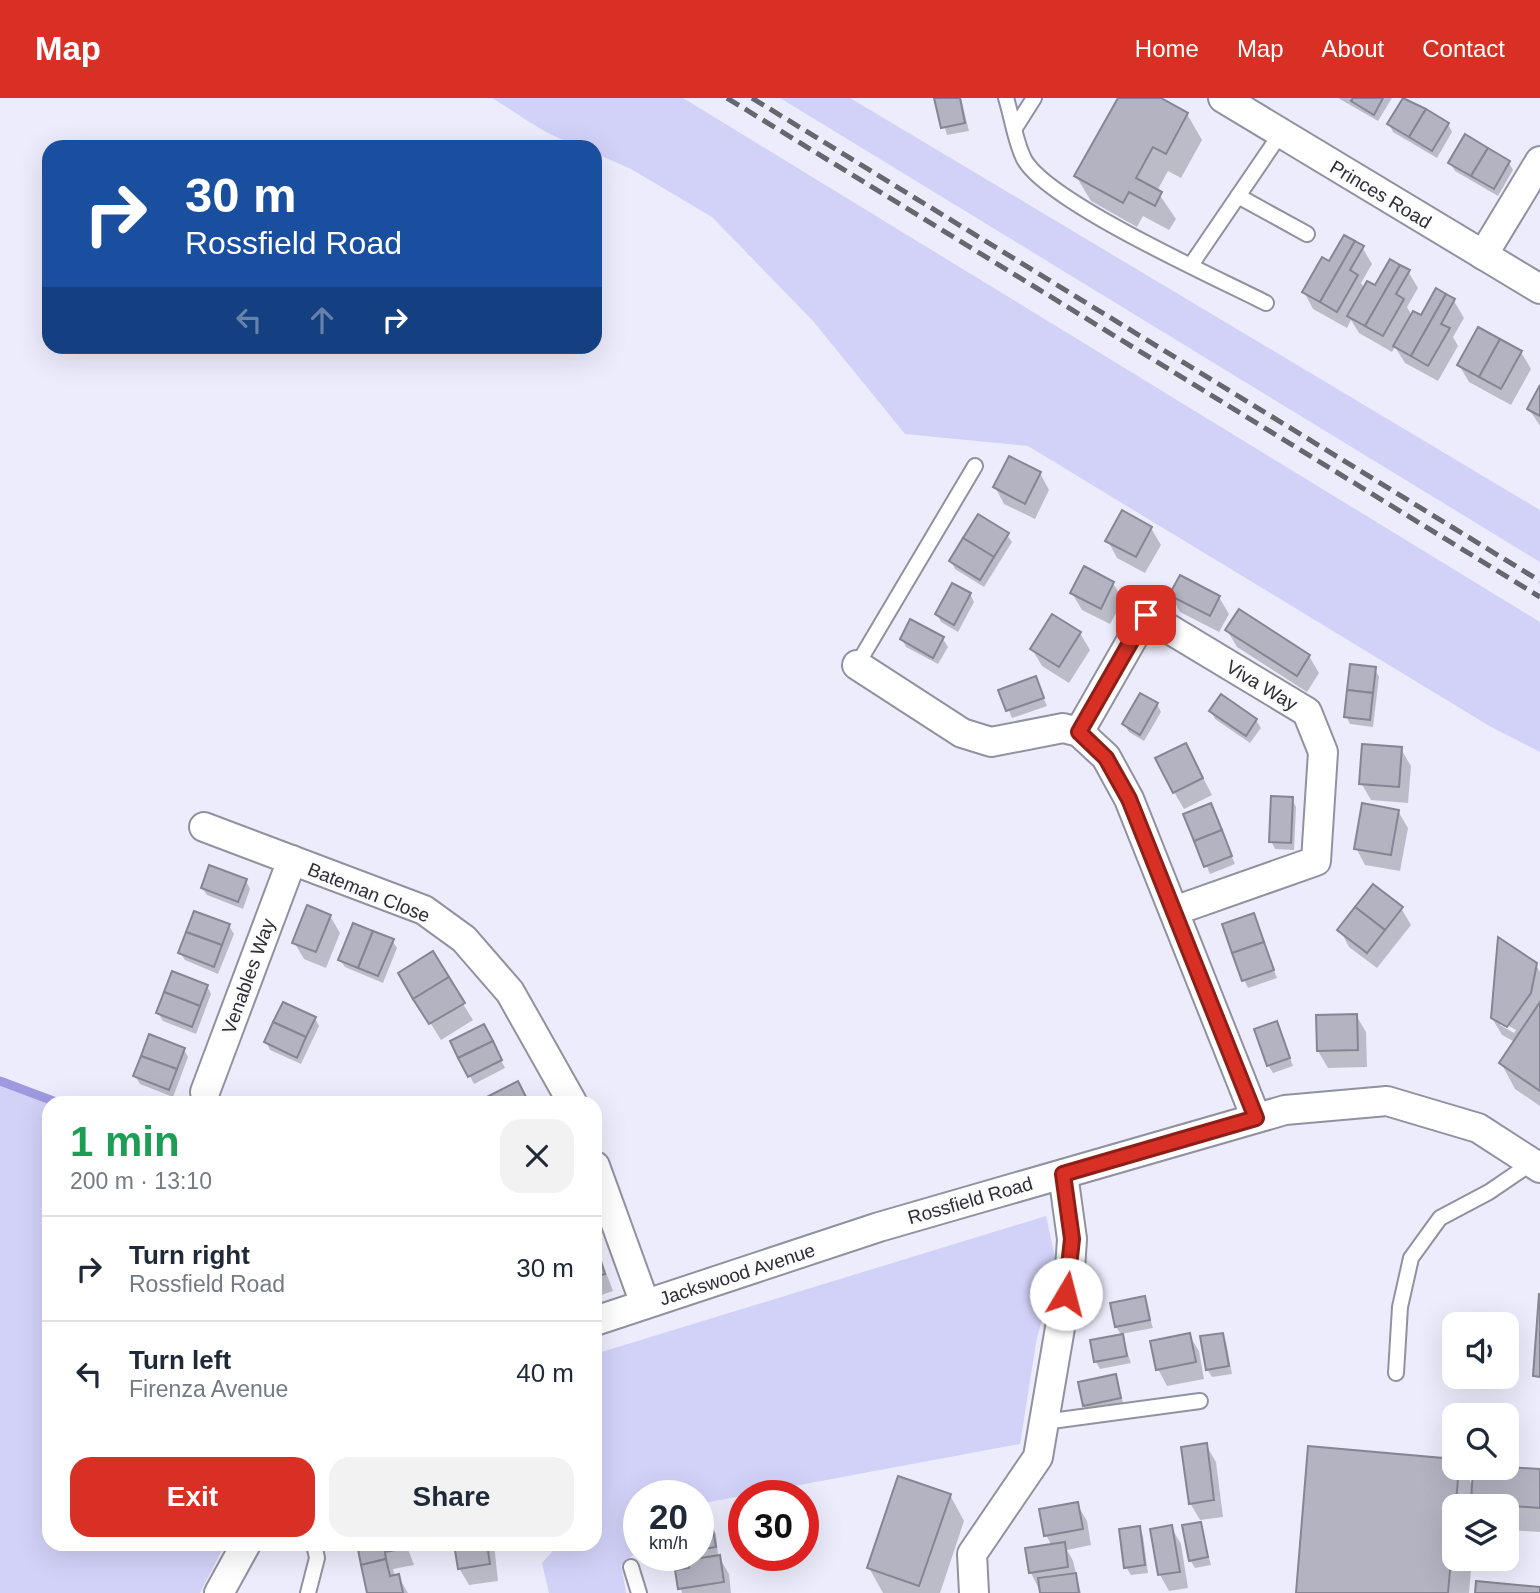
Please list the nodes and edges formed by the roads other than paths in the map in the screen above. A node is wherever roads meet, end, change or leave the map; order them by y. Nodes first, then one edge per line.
1 (1006, 98) edge
2 (1034, 98) edge
3 (1223, 98) edge
4 (1015, 128) junction
5 (1281, 133) junction
6 (1540, 161) edge
7 (1238, 196) junction
8 (1307, 234) dead end
9 (1483, 255) junction
10 (1191, 265) junction
11 (1540, 289) edge
12 (1266, 303) dead end
13 (975, 466) dead end
14 (857, 665) joint
15 (1079, 732) junction
16 (204, 827) dead end
17 (292, 860) junction
18 (1174, 911) junction
19 (207, 1096) edge
20 (569, 1096) edge
21 (1256, 1118) junction
22 (1537, 1165) edge
23 (1063, 1174) junction
24 (602, 1185) edge
25 (879, 1227) joint
26 (645, 1304) junction
27 (602, 1319) edge
28 (1396, 1373) dead end
29 (1200, 1401) dead end
30 (1044, 1422) junction
31 (243, 1551) edge
32 (316, 1551) edge
33 (632, 1571) edge
34 (228, 1590) edge
35 (308, 1593) edge
36 (639, 1593) edge
37 (974, 1593) edge

1 - 4 lane
2 - 4 lane
3 - 5 street, Princes Road
4 - 10 lane
5 - 7 lane
5 - 9 street, Princes Road
6 - 9 street
7 - 8 lane
7 - 10 lane
9 - 11 street, Princes Road
10 - 12 lane
13 - 14 lane
14 - 15 street
15 - 18 street
15 - 18 street, Viva Way
16 - 17 street, Bateman Close
17 - 19 street, Venables Way
17 - 20 street, Bateman Close
18 - 21 street
21 - 22 street, Rossfield Road
21 - 23 street, Rossfield Road
22 - 28 lane
23 - 25 street, Rossfield Road
23 - 30 street
24 - 26 street
25 - 26 street, Jackswood Avenue
26 - 27 street, Jackswood Avenue
29 - 30 lane
30 - 37 street
31 - 34 street
32 - 35 lane
33 - 36 lane

